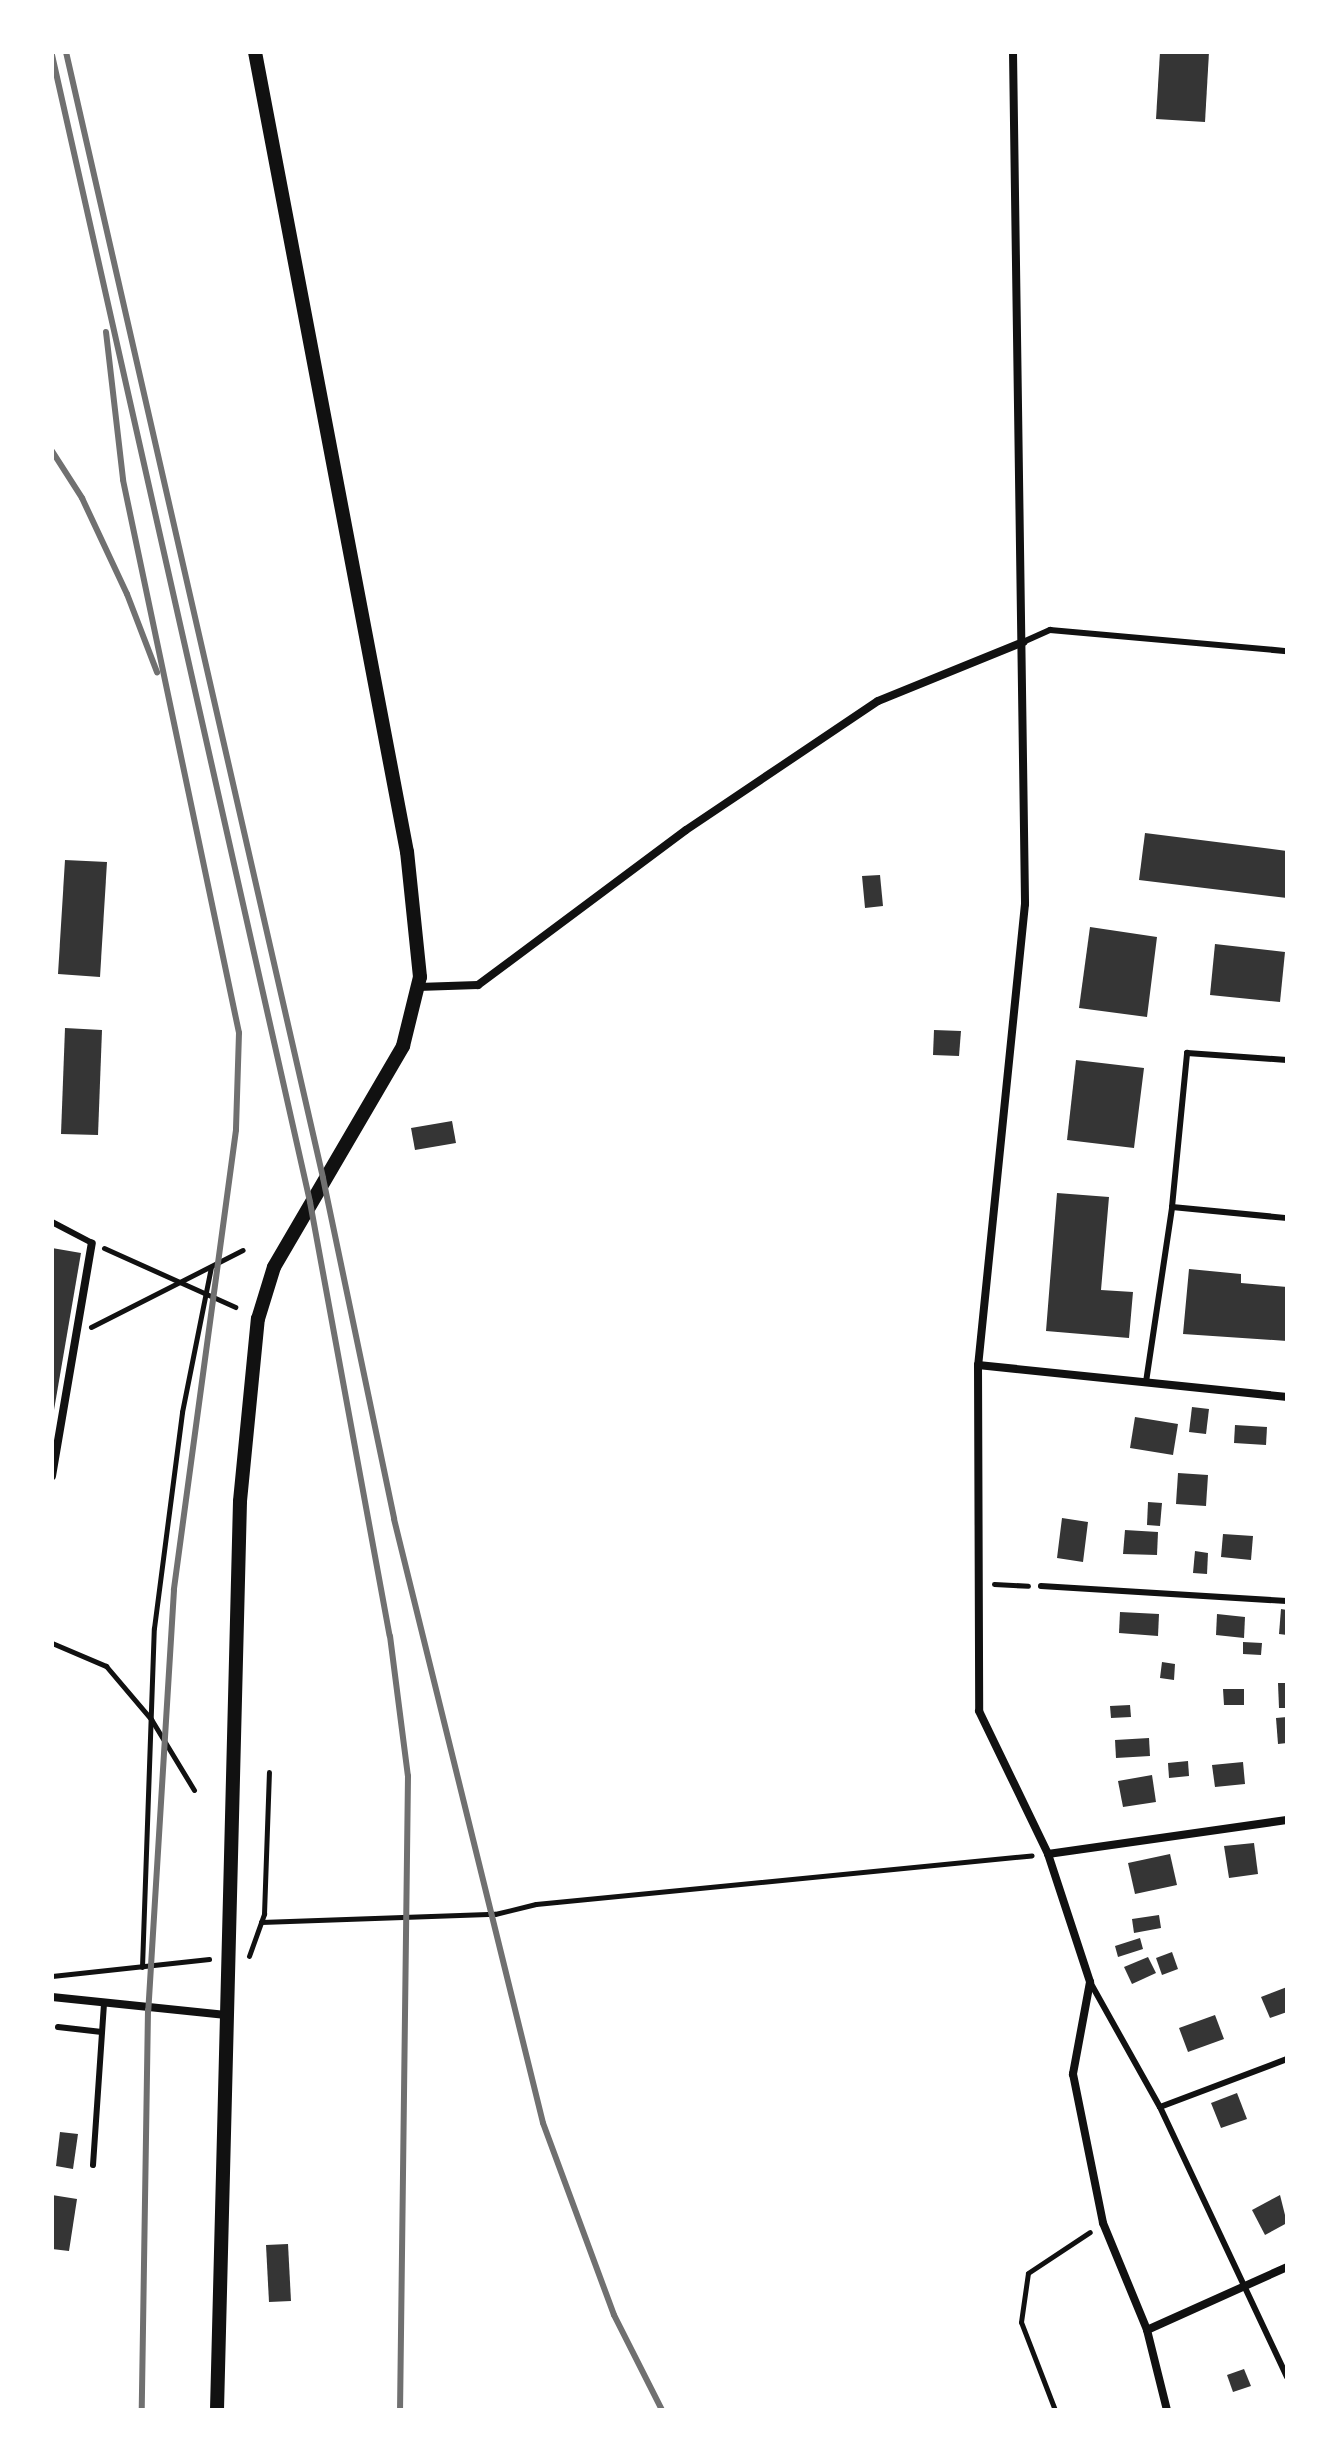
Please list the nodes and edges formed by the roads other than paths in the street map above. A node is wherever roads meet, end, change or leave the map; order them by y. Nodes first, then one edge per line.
1 (255, 52) edge
2 (1013, 52) edge
3 (1023, 642) junction
4 (1287, 651) edge
5 (418, 987) junction
6 (1287, 1060) edge
7 (1172, 1207) junction
8 (1287, 1218) edge
9 (52, 1222) edge
10 (92, 1243) joint
11 (978, 1365) junction
12 (1146, 1382) junction
13 (1287, 1397) edge
14 (52, 1476) edge
15 (1041, 1586) road end
16 (1287, 1601) edge
17 (1287, 1820) edge
18 (1048, 1854) junction
19 (1090, 1982) junction
20 (52, 1997) edge
21 (104, 2004) junction
22 (226, 2015) junction
23 (58, 2027) dead end
24 (102, 2032) junction
25 (1287, 2059) edge
26 (1160, 2107) junction
27 (93, 2165) dead end
28 (1287, 2267) edge
29 (1242, 2288) junction
30 (1147, 2330) junction
31 (1287, 2377) edge
32 (217, 2410) edge
33 (1167, 2410) edge

1 - 5 street
2 - 3 street
3 - 4 lane
3 - 5 street
3 - 11 street
5 - 22 street
6 - 7 lane
7 - 8 lane
7 - 12 lane
9 - 10 lane
10 - 14 street
11 - 12 street
11 - 18 street
12 - 13 street
15 - 16 lane
17 - 18 street
18 - 19 street
19 - 26 lane
19 - 30 street
20 - 21 street
21 - 22 street
21 - 24 lane
22 - 32 street
23 - 24 lane
24 - 27 lane
25 - 26 lane
26 - 29 lane
28 - 29 street
29 - 30 street
29 - 31 lane
30 - 33 street

